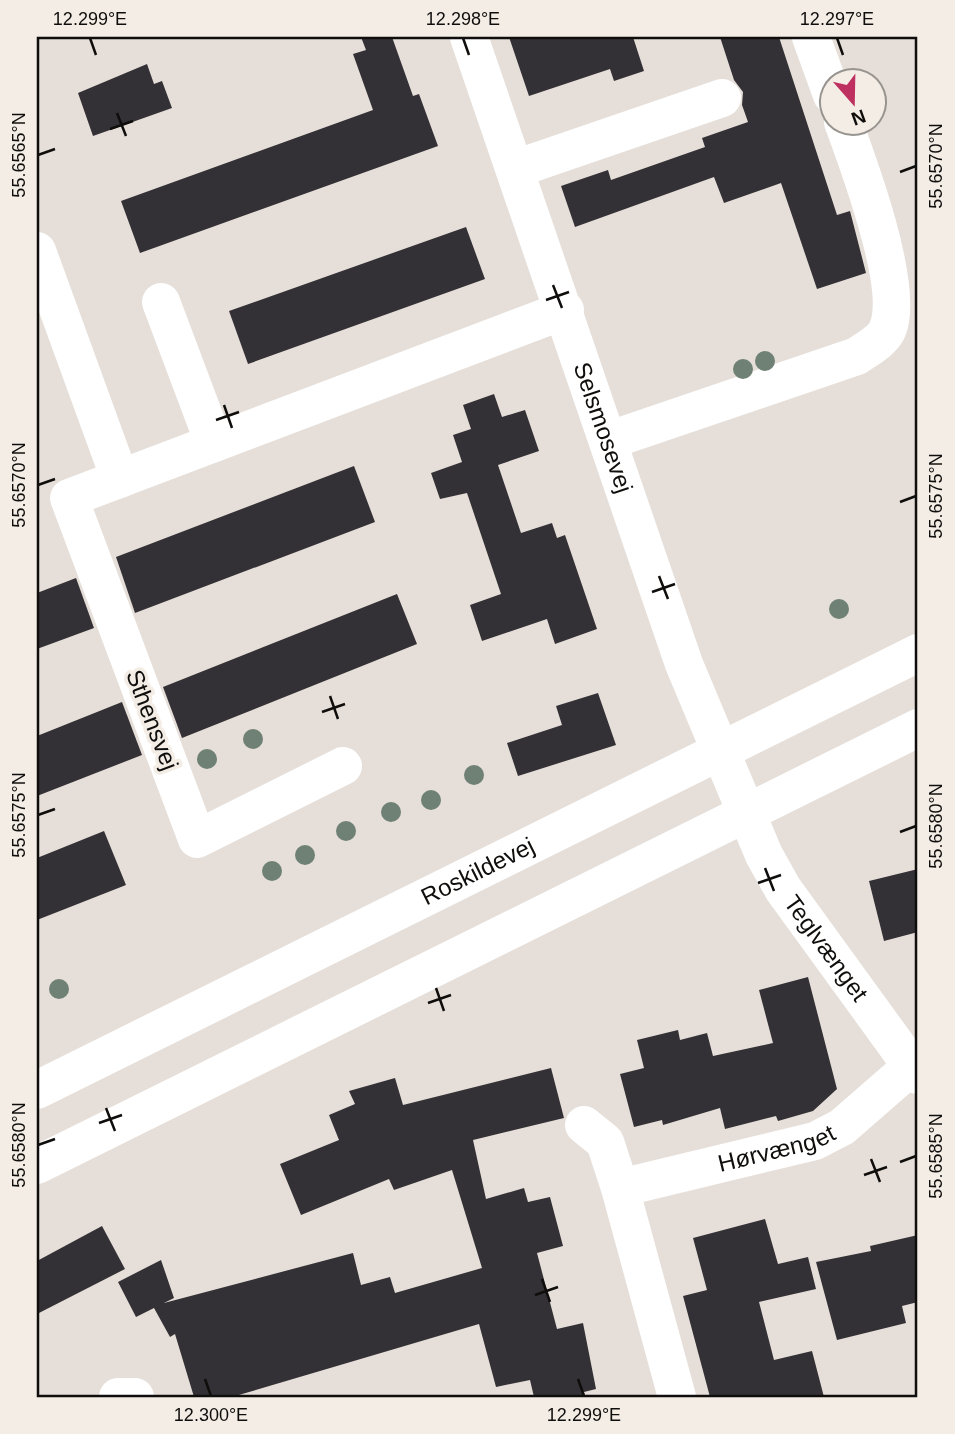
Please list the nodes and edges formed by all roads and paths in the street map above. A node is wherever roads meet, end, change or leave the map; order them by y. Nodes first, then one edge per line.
1 (469, 37) edge
2 (811, 37) edge
3 (822, 66) edge
4 (722, 98) dead end
5 (848, 136) edge
6 (515, 169) junction
7 (37, 251) edge
8 (161, 302) dead end
9 (565, 310) junction
10 (610, 440) junction
11 (214, 443) junction
12 (120, 479) junction
13 (918, 653) edge
14 (918, 728) edge
15 (721, 751) junction
16 (343, 766) dead end
17 (747, 813) junction
18 (915, 1071) edge
19 (37, 1090) edge
20 (584, 1125) dead end
21 (37, 1165) edge
22 (620, 1188) junction
23 (118, 1397) edge
24 (135, 1397) edge
25 (677, 1397) edge

1 - 6 street, Selsmosevej
2 - 3 street
4 - 6 street
5 - 10 street
6 - 9 street, Selsmosevej
7 - 12 street
8 - 11 street
9 - 10 street, Selsmosevej
9 - 11 street, Sthensvej
10 - 15 street, Selsmosevej
11 - 12 street, Sthensvej
12 - 16 street, Sthensvej
13 - 15 street, Roskildevej
14 - 17 street
15 - 17 street, Selsmosevej
15 - 19 street, Roskildevej
17 - 18 street, Teglvænget
17 - 21 street
18 - 22 street, Hørvænget
20 - 22 street
22 - 25 street
23 - 24 street

